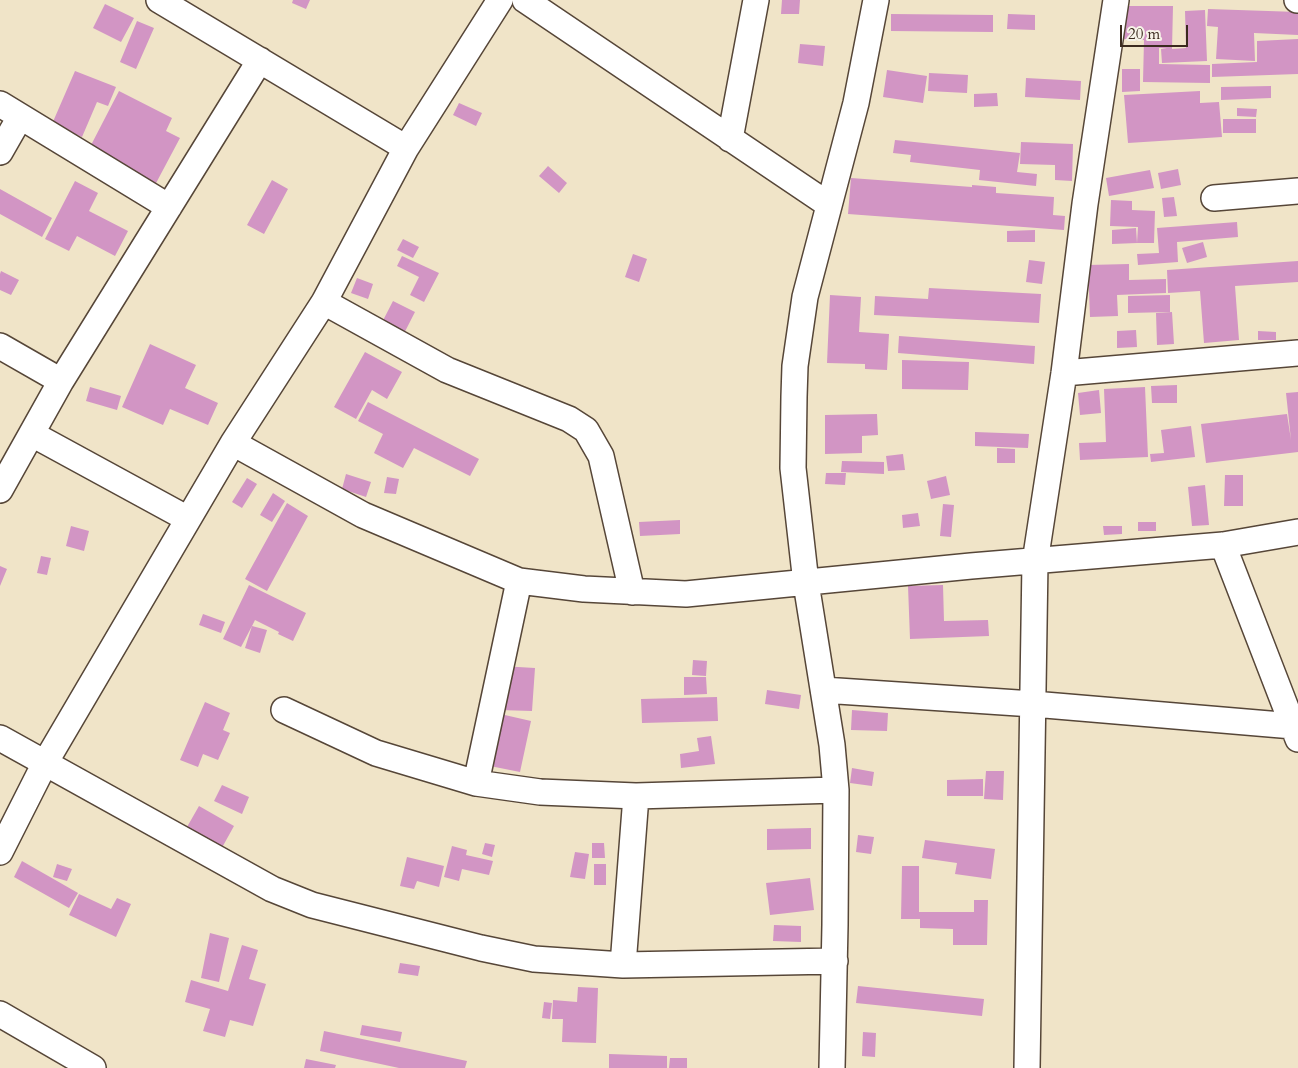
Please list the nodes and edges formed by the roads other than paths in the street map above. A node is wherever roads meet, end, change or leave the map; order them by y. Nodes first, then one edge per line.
1 (159, 0) edge
2 (500, 0) edge
3 (525, 0) edge
4 (756, 0) edge
5 (876, 0) edge
6 (1116, 0) edge
7 (260, 60) junction
8 (10, 110) edge
9 (730, 140) junction
10 (406, 148) junction
11 (0, 152) edge
12 (1298, 191) edge
13 (1214, 198) dead end
14 (829, 205) junction
15 (169, 207) junction
16 (324, 302) junction
17 (0, 346) edge
18 (1298, 353) edge
19 (1064, 373) junction
20 (61, 381) junction
21 (32, 434) junction
22 (233, 443) junction
23 (0, 490) edge
24 (188, 519) junction
25 (1298, 532) edge
26 (1223, 545) junction
27 (1035, 562) junction
28 (519, 581) junction
29 (806, 583) junction
30 (632, 592) junction
31 (823, 690) junction
32 (1033, 704) junction
33 (284, 710) dead end
34 (1296, 733) edge
35 (0, 738) edge
36 (45, 764) junction
37 (476, 783) junction
38 (836, 790) junction
39 (636, 796) junction
40 (0, 852) edge
41 (835, 961) junction
42 (623, 965) junction
43 (0, 1014) edge
44 (93, 1068) edge
45 (832, 1068) edge
46 (1027, 1068) edge

1 - 7 street
2 - 10 street
3 - 9 street
4 - 9 street
5 - 14 street
6 - 19 street
7 - 10 street
7 - 15 street
8 - 11 street
8 - 15 street
9 - 14 street
10 - 16 street
12 - 13 street
14 - 29 street
15 - 20 street
16 - 22 street
16 - 30 street
17 - 20 street
18 - 19 street
19 - 27 street
20 - 21 street
21 - 23 street
21 - 24 street
22 - 24 street
22 - 28 street
24 - 36 street
25 - 26 street
26 - 27 street
26 - 34 street
27 - 29 street
27 - 32 street
28 - 30 street
28 - 37 street
29 - 30 street
29 - 31 street
31 - 32 street
31 - 38 street
32 - 34 street
32 - 46 street
33 - 37 street
35 - 36 street
36 - 40 street
36 - 42 street
37 - 39 street
38 - 39 street
38 - 41 street
39 - 42 street
41 - 42 street
41 - 45 street
43 - 44 street

